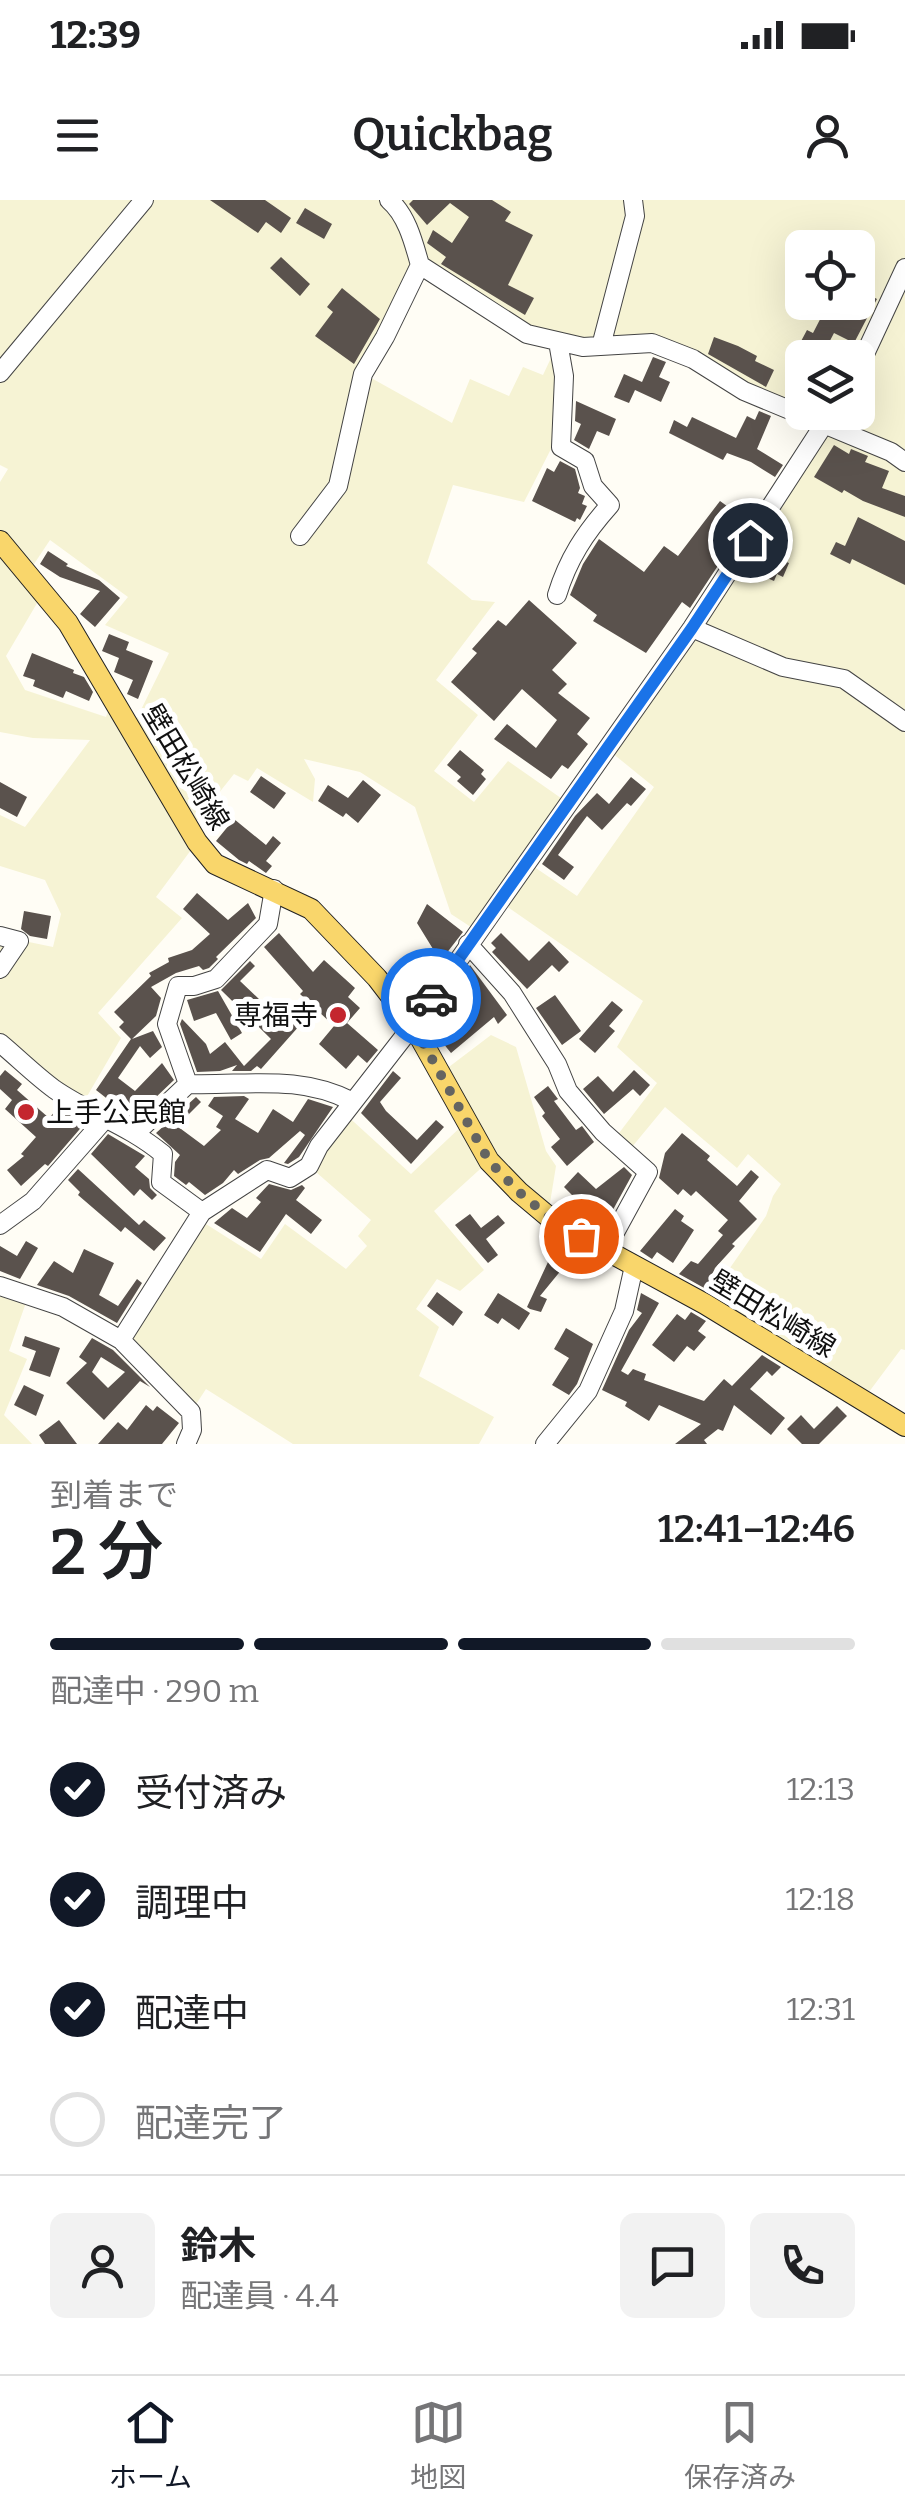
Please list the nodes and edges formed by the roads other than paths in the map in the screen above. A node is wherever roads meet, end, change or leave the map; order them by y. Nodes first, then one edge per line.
1 (144, 200) edge
2 (633, 200) edge
3 (396, 202) edge
4 (420, 266) junction
5 (904, 276) edge
6 (872, 340) edge
7 (558, 342) junction
8 (600, 346) junction
9 (0, 373) edge
10 (785, 404) edge
11 (821, 430) edge
12 (851, 430) edge
13 (905, 462) edge
14 (300, 536) dead end
15 (0, 540) edge
16 (557, 594) dead end
17 (692, 628) junction
18 (905, 722) edge
19 (274, 889) junction
20 (0, 936) edge
21 (468, 944) junction
22 (0, 969) edge
23 (413, 1025) junction
24 (0, 1042) edge
25 (188, 1084) junction
26 (351, 1101) junction
27 (105, 1119) junction
28 (138, 1132) junction
29 (202, 1212) junction
30 (0, 1225) edge
31 (606, 1249) junction
32 (634, 1266) junction
33 (0, 1286) edge
34 (121, 1340) junction
35 (905, 1426) edge
36 (186, 1444) edge
37 (545, 1444) edge

1 - 9 street
2 - 8 street
3 - 4 street
4 - 7 street
4 - 14 street
5 - 6 street
7 - 8 street
7 - 16 street
8 - 10 street
11 - 17 street
12 - 13 street
15 - 19 main road, 壁田松崎線
17 - 18 street
17 - 21 street
19 - 23 main road, 壁田松崎線
19 - 25 street
20 - 22 street
21 - 23 street
21 - 31 street
23 - 26 street
23 - 31 main road, 壁田松崎線
24 - 27 street
25 - 26 street
25 - 28 street
26 - 29 street
27 - 28 street
27 - 30 street
28 - 29 street
29 - 34 street
31 - 32 main road, 壁田松崎線
32 - 35 main road, 壁田松崎線
32 - 37 street
33 - 34 street
34 - 36 street

